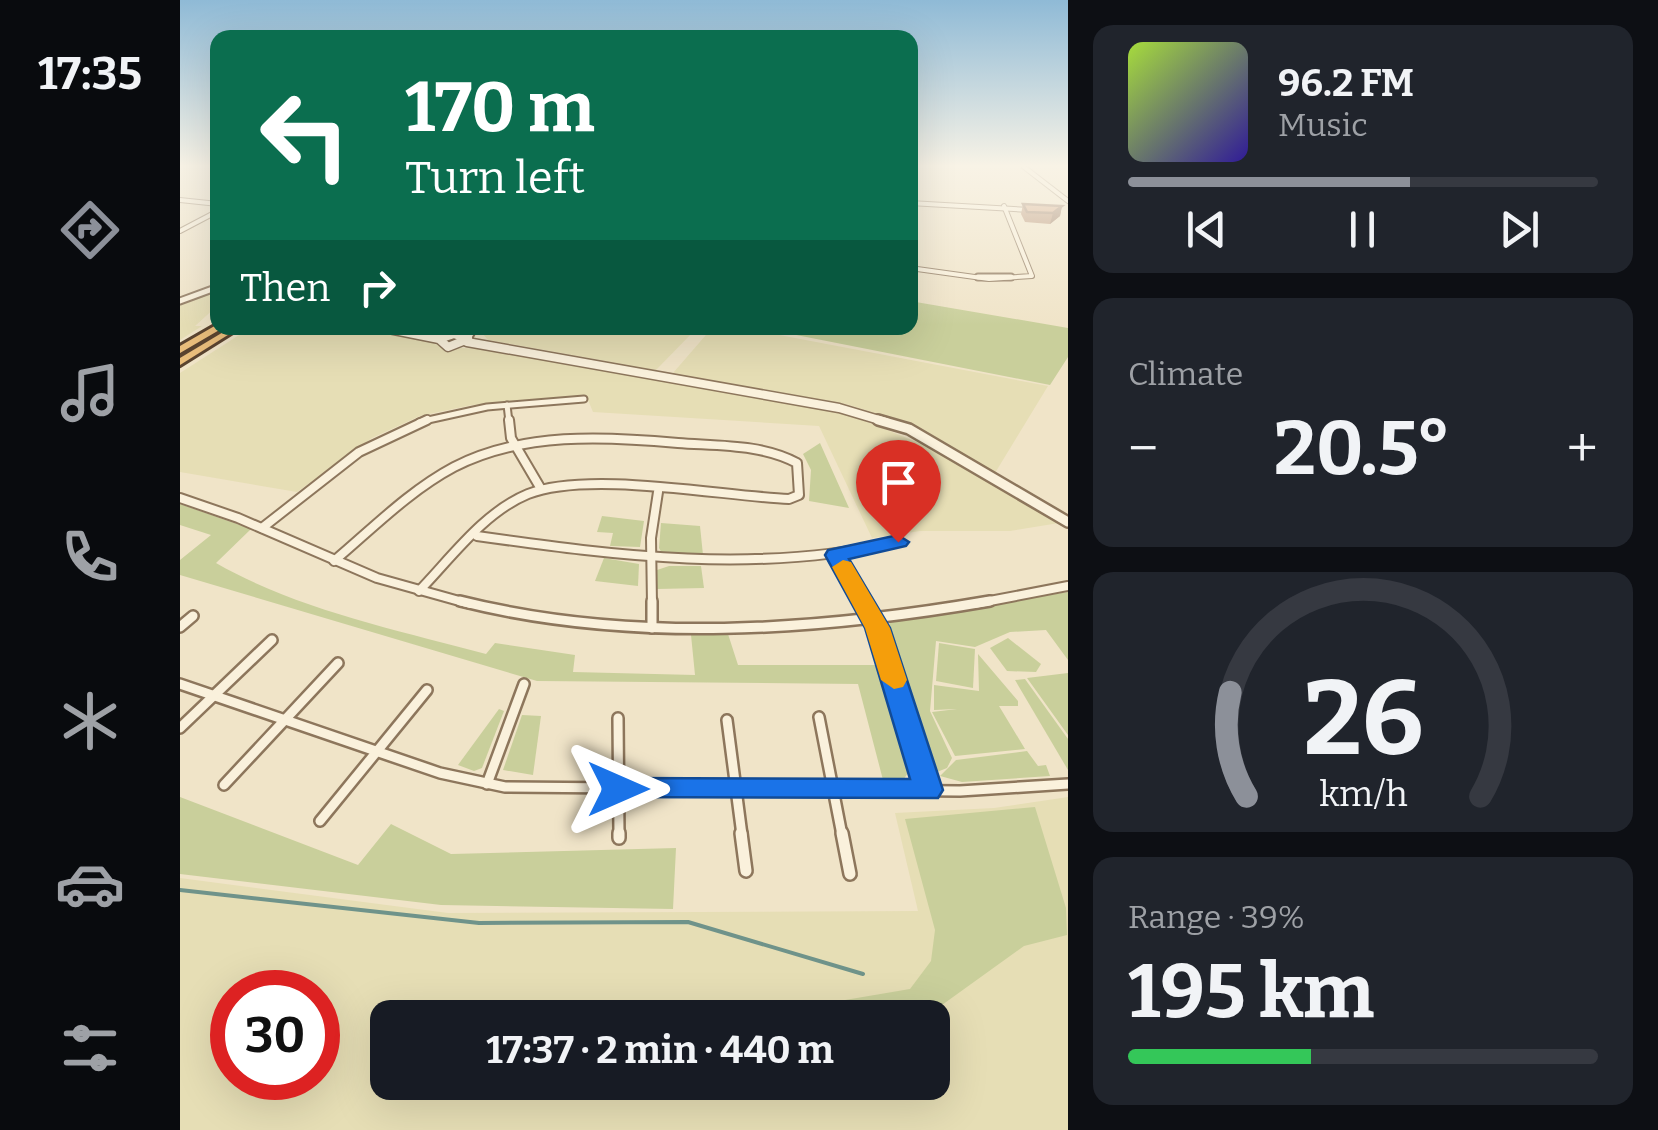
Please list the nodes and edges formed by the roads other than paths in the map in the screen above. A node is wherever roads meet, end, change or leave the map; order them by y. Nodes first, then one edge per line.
1 (1009, 220) edge
2 (918, 269) edge
3 (210, 290) edge
4 (180, 301) edge
5 (210, 332) edge
6 (224, 335) edge
7 (419, 335) edge
8 (451, 335) edge
9 (456, 335) edge
10 (470, 335) edge
11 (439, 339) junction
12 (466, 342) junction
13 (180, 350) edge
14 (180, 362) edge
15 (584, 399) dead end
16 (507, 405) junction
17 (516, 446) junction
18 (541, 489) junction
19 (658, 492) junction
20 (180, 498) edge
21 (1068, 522) edge
22 (262, 528) junction
23 (477, 536) junction
24 (898, 542) dead end
25 (836, 555) junction
26 (651, 560) junction
27 (334, 561) junction
28 (1068, 586) edge
29 (419, 592) junction
30 (193, 616) dead end
31 (873, 618) junction
32 (180, 627) edge
33 (652, 628) junction
34 (272, 640) dead end
35 (338, 664) dead end
36 (180, 684) edge
37 (524, 684) dead end
38 (428, 690) dead end
39 (214, 696) junction
40 (819, 717) dead end
41 (618, 718) dead end
42 (285, 720) junction
43 (726, 720) dead end
44 (180, 728) edge
45 (377, 752) junction
46 (487, 784) junction
47 (1068, 784) edge
48 (224, 785) dead end
49 (618, 789) junction
50 (736, 790) junction
51 (833, 790) junction
52 (928, 790) junction
53 (320, 821) dead end
54 (618, 838) dead end
55 (746, 871) dead end
56 (850, 874) dead end

1 - 2 street
3 - 4 street
5 - 13 highway
6 - 14 highway
7 - 11 street
8 - 11 street
9 - 12 street
10 - 12 street
11 - 12 street
12 - 21 street
15 - 16 street
16 - 17 street
16 - 22 street
17 - 18 street
17 - 19 street
17 - 27 street
18 - 19 street
18 - 23 street
19 - 26 street
20 - 22 street
22 - 27 street
23 - 26 street
23 - 29 street
24 - 25 street
25 - 26 street
25 - 31 street
26 - 33 street
27 - 29 street
28 - 31 street
29 - 33 street
30 - 32 street
31 - 33 street
31 - 52 street
34 - 39 street
35 - 42 street
36 - 39 street
37 - 46 street
38 - 45 street
39 - 42 street
39 - 44 street
40 - 51 street
41 - 49 street
42 - 45 street
42 - 48 street
43 - 50 street
45 - 46 street
45 - 53 street
46 - 49 street
47 - 52 street
49 - 50 street
49 - 54 street
50 - 51 street
50 - 55 street
51 - 52 street
51 - 56 street

